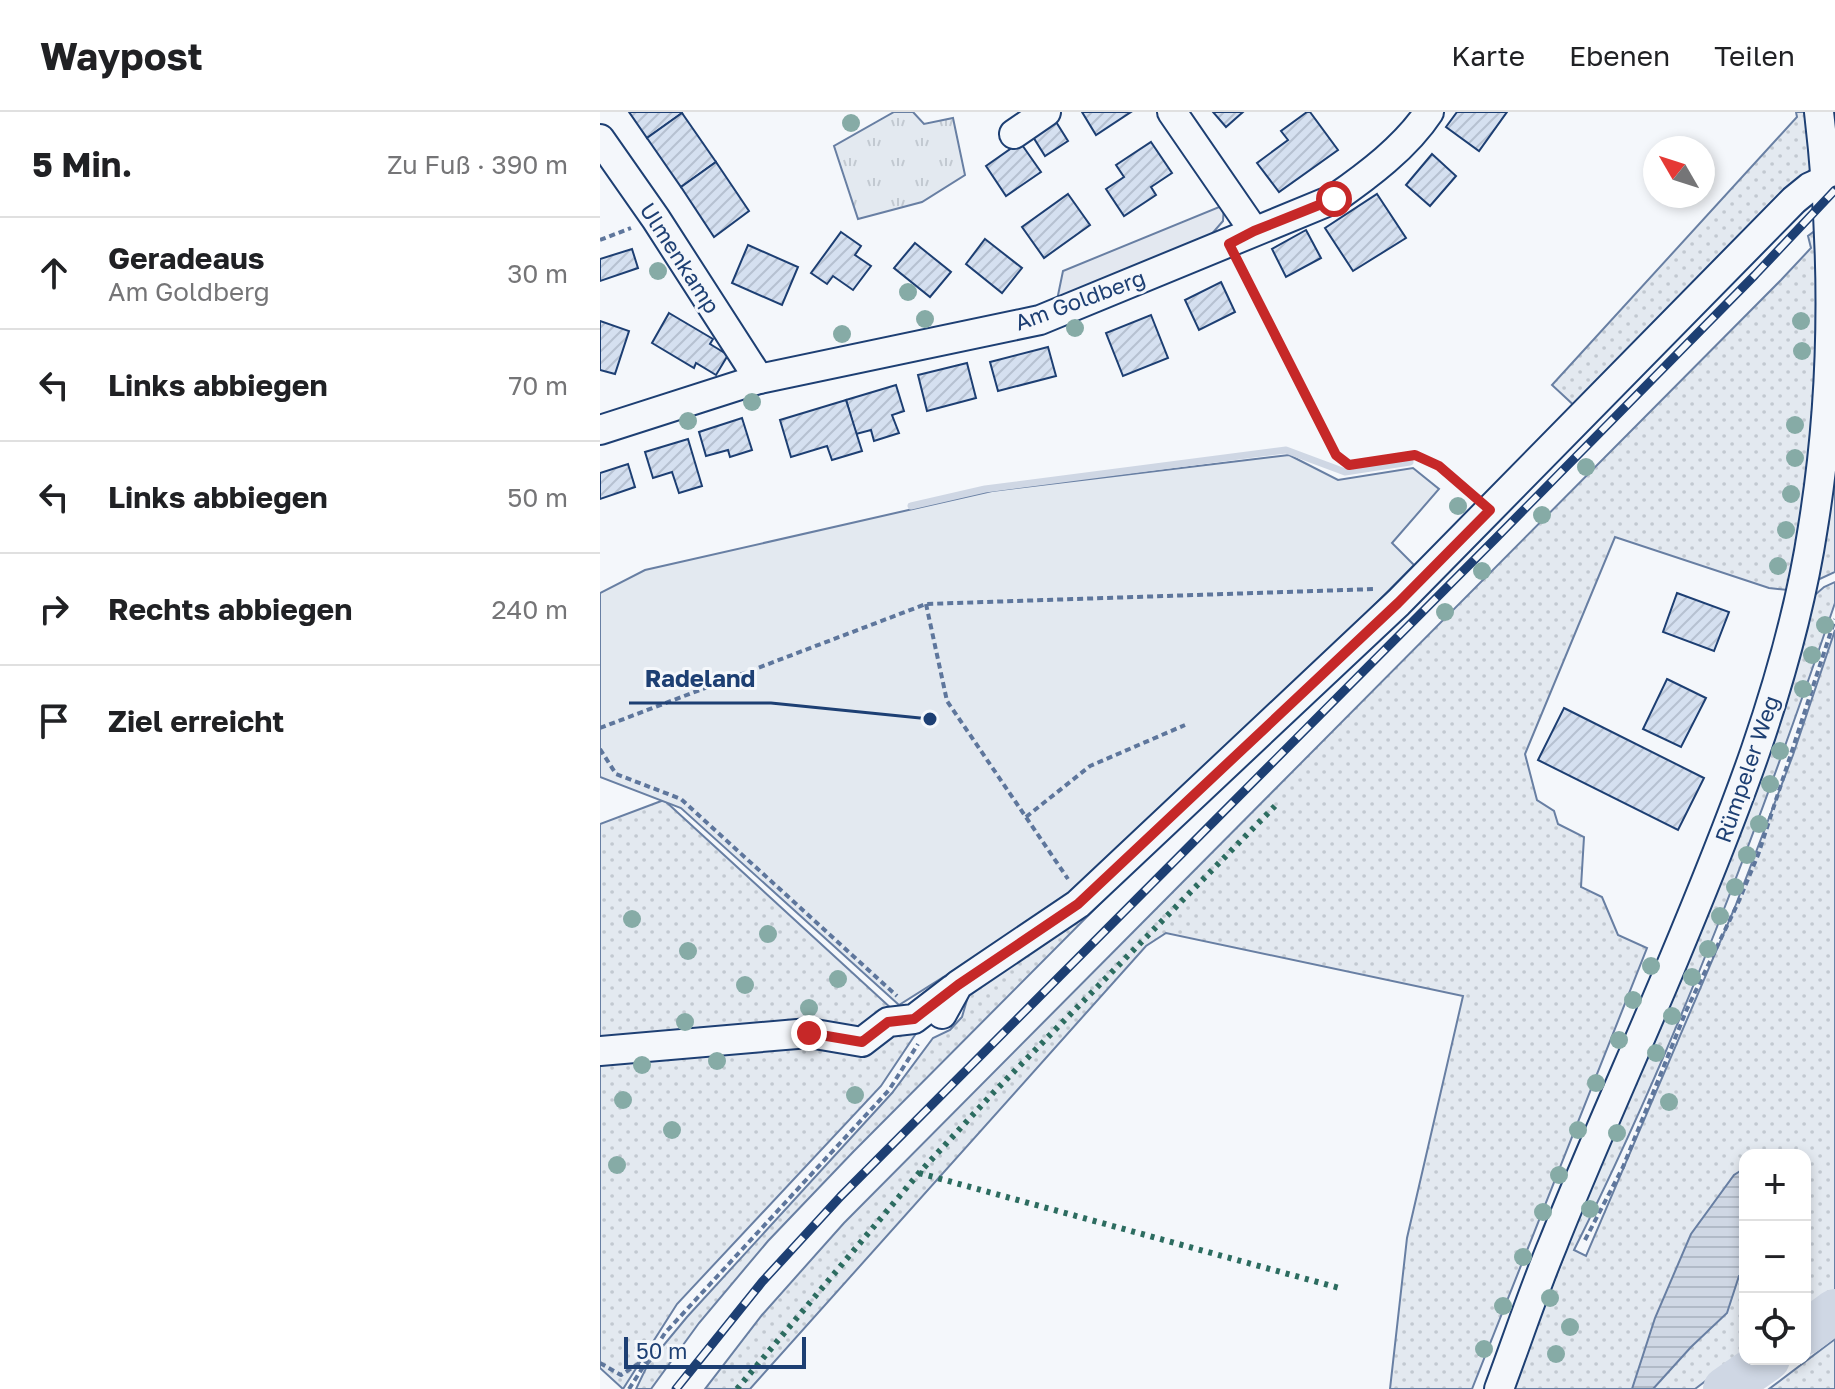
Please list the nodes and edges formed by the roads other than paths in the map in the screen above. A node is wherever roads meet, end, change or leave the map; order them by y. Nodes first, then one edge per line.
1 (1046, 112) edge
2 (1172, 112) edge
3 (1429, 112) edge
4 (1819, 112) edge
5 (1014, 134) dead end
6 (600, 139) edge
7 (1828, 179) junction
8 (1242, 238) junction
9 (759, 379) junction
10 (600, 430) edge
11 (600, 1051) edge
12 (1499, 1389) edge

1 - 5 street
2 - 8 street
3 - 8 street, Am Goldberg
4 - 7 street, Rümpeler Weg
6 - 9 street, Ulmenkamp
7 - 11 street
7 - 12 street, Rümpeler Weg
8 - 9 street, Am Goldberg
9 - 10 street, Am Goldberg

